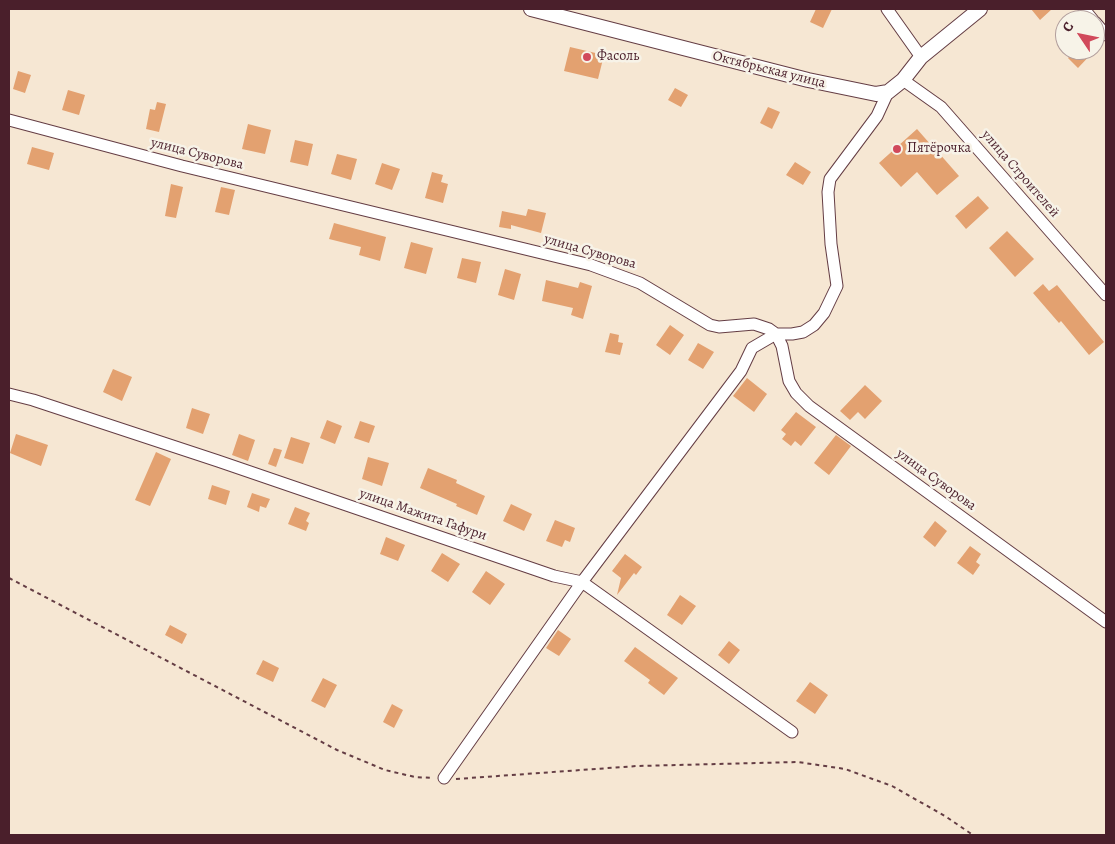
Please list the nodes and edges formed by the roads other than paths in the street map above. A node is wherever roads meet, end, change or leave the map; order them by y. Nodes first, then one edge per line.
1 (531, 9) edge
2 (886, 9) edge
3 (980, 9) edge
4 (921, 57) junction
5 (903, 80) junction
6 (888, 92) junction
7 (9, 120) edge
8 (1106, 295) edge
9 (776, 334) junction
10 (9, 394) edge
11 (582, 582) junction
12 (1106, 622) edge
13 (792, 732) dead end
14 (444, 778) dead end

1 - 6 street, Октябрьская улица
2 - 4 street
3 - 4 street
4 - 5 street
5 - 6 street
5 - 8 street, улица Строителей
6 - 9 street
7 - 9 street, улица Суворова
9 - 11 street
9 - 12 street, улица Суворова
10 - 11 street, улица Мажита Гафури
11 - 13 street, улица Мажита Гафури
11 - 14 street

